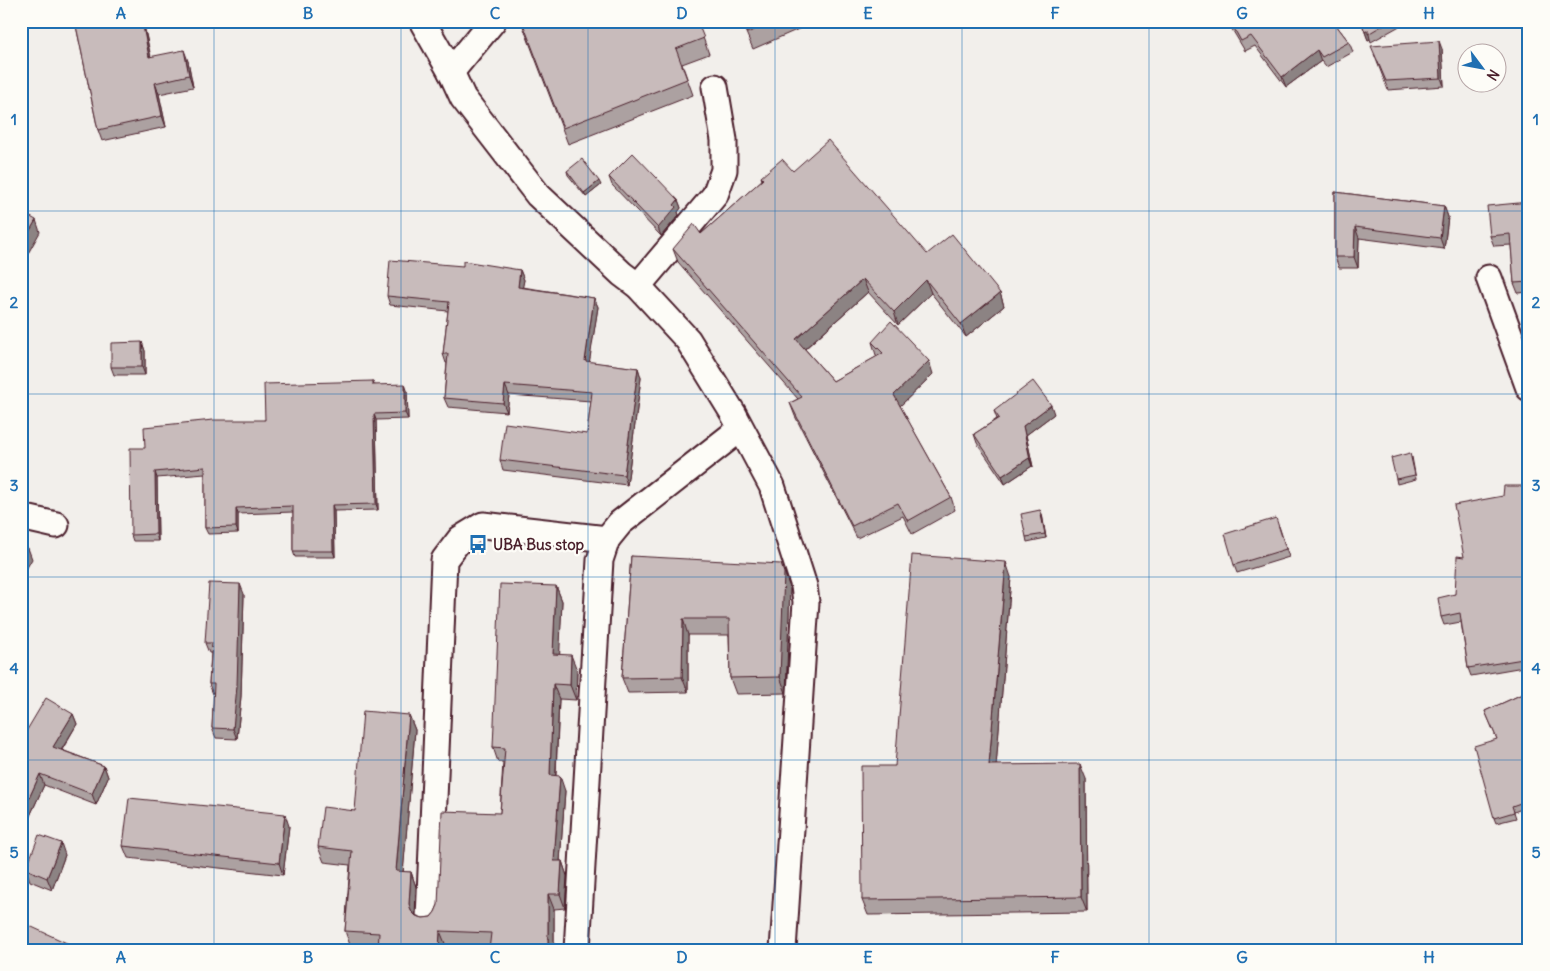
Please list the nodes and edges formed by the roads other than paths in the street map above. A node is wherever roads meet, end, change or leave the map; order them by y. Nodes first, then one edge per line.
1 (422, 21) edge
2 (493, 21) edge
3 (451, 72) junction
4 (715, 87) dead end
5 (1490, 278) dead end
6 (638, 286) junction
7 (1529, 388) edge
8 (740, 429) junction
9 (21, 517) edge
10 (56, 525) dead end
11 (607, 539) junction
12 (429, 920) edge
13 (578, 950) edge
14 (783, 950) edge

1 - 3 street
2 - 3 street
3 - 6 street
4 - 6 street
5 - 7 street
6 - 8 street
8 - 11 street
8 - 14 street
9 - 10 street
11 - 12 street
11 - 13 street

